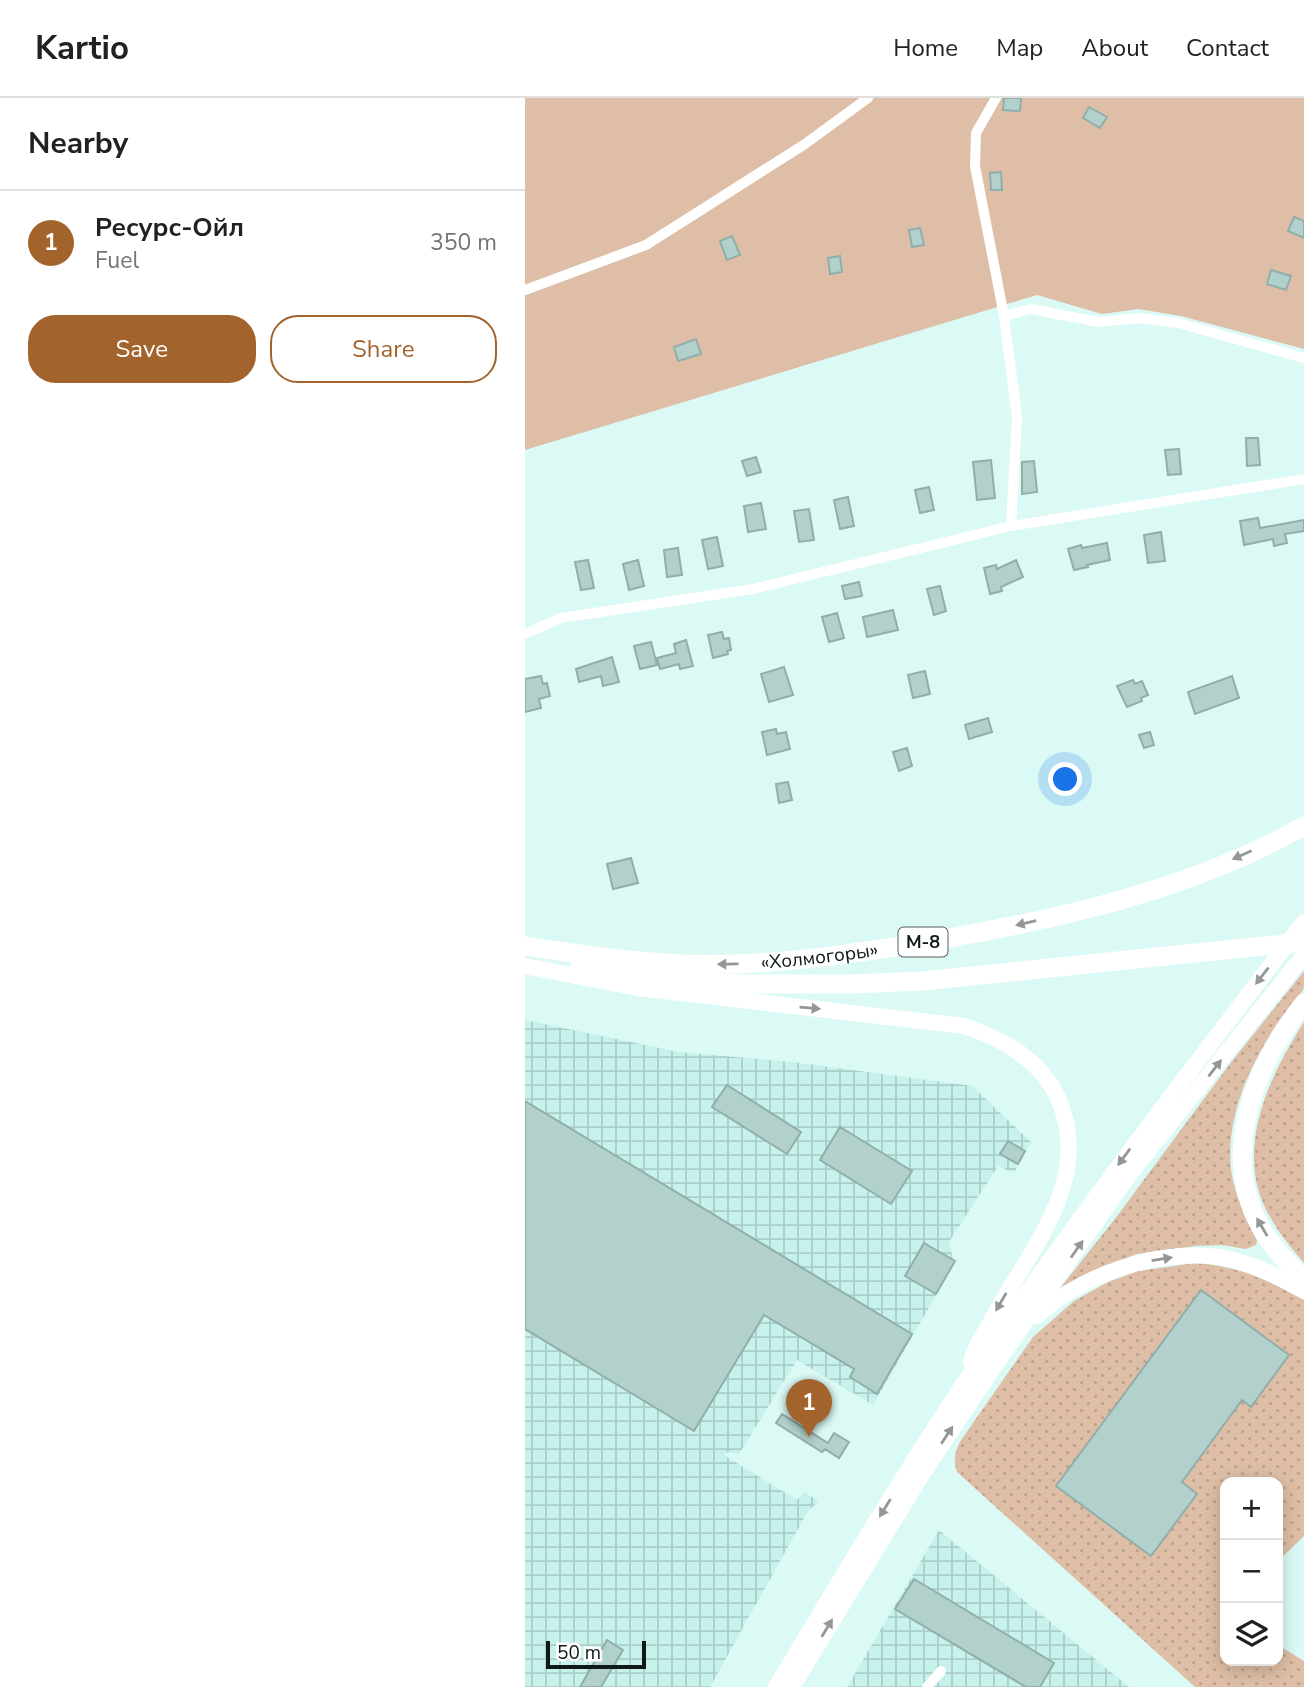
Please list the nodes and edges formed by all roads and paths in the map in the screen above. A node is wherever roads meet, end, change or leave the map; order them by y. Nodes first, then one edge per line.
1 (868, 98) edge
2 (996, 98) edge
3 (525, 290) edge
4 (1004, 316) junction
5 (1304, 358) edge
6 (1304, 479) edge
7 (1011, 526) junction
8 (525, 634) edge
9 (1304, 825) edge
10 (1304, 922) edge
11 (1304, 942) edge
12 (525, 946) edge
13 (1304, 955) edge
14 (525, 960) edge
15 (525, 966) edge
16 (1304, 1003) edge
17 (1304, 1280) edge
18 (1304, 1291) edge
19 (1017, 1334) junction
20 (968, 1379) junction
21 (941, 1671) dead end
22 (776, 1687) edge
23 (792, 1687) edge
24 (927, 1687) edge

1 - 3 street
2 - 4 street
4 - 5 street
4 - 7 street
6 - 7 street
7 - 8 street
9 -> 12 highway, «Холмогоры» / М-8
10 -> 20 main road
11 - 14 highway, «Холмогоры» / М-8
19 -> 13 main road
15 -> 20 main road
17 -> 16 highway
19 -> 18 main road
23 -> 19 main road
20 -> 22 main road
21 - 24 street

